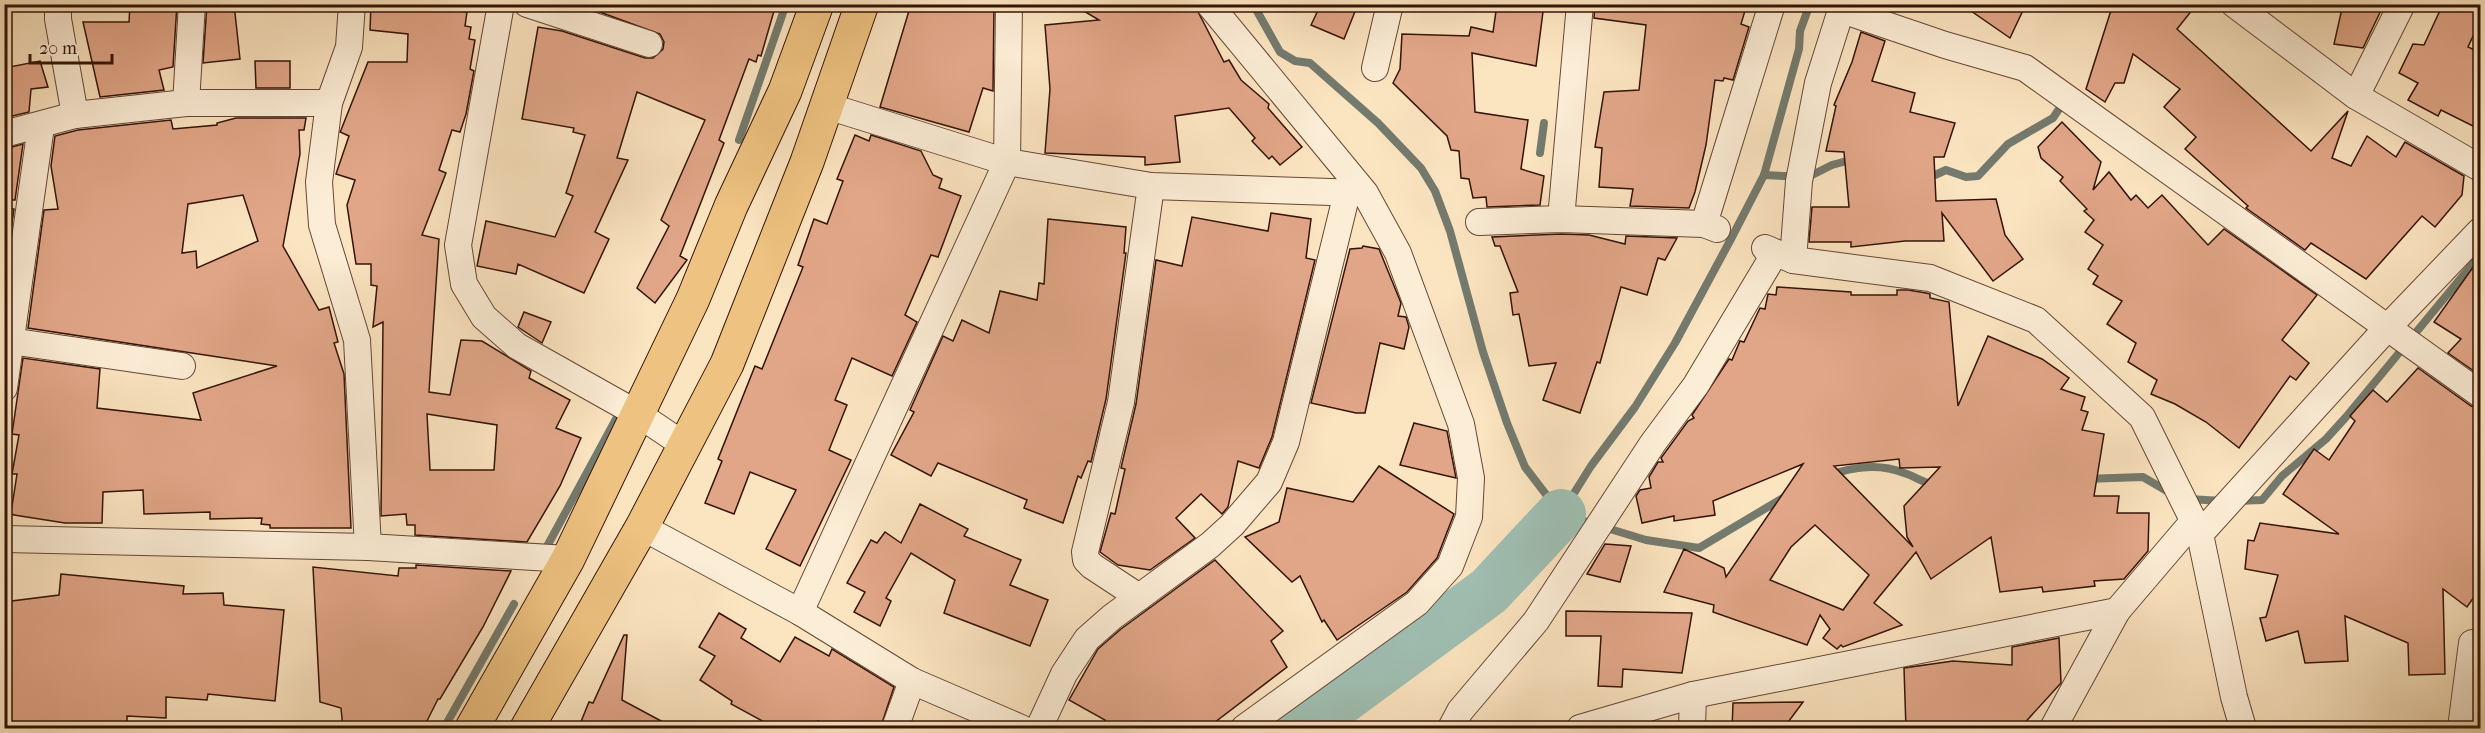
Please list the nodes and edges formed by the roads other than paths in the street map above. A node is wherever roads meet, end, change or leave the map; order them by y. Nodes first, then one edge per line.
1 (192, 4) edge
2 (352, 4) edge
3 (501, 4) edge
4 (527, 4) edge
5 (817, 4) edge
6 (862, 4) edge
7 (1009, 4) edge
8 (1209, 4) edge
9 (1390, 4) edge
10 (1580, 4) edge
11 (1772, 4) edge
12 (2235, 4) edge
13 (2402, 4) edge
14 (1842, 7) edge
15 (55, 9) edge
16 (649, 44) dead end
17 (1375, 68) dead end
18 (2356, 96) junction
19 (186, 103) junction
20 (329, 103) junction
21 (826, 106) junction
22 (75, 114) junction
23 (41, 126) junction
24 (4, 134) edge
25 (1007, 162) junction
26 (2481, 168) edge
27 (1151, 186) junction
28 (1356, 193) junction
29 (1561, 219) junction
30 (1479, 222) dead end
31 (2481, 231) edge
32 (1778, 253) junction
33 (2387, 328) junction
34 (8, 344) edge
35 (182, 366) dead end
36 (4, 388) edge
37 (2481, 394) edge
38 (638, 414) junction
39 (684, 445) junction
40 (642, 526) junction
41 (2196, 529) junction
42 (4, 539) edge
43 (368, 547) junction
44 (568, 559) junction
45 (1139, 597) junction
46 (2117, 611) junction
47 (800, 612) junction
48 (2472, 643) dead end
49 (912, 681) junction
50 (1693, 695) junction
51 (472, 729) edge
52 (527, 729) edge
53 (896, 729) edge
54 (1022, 729) edge
55 (1039, 729) edge
56 (1244, 729) edge
57 (1451, 729) edge
58 (1580, 729) edge
59 (1692, 729) edge
60 (2053, 729) edge
61 (2243, 729) edge
62 (2461, 729) edge

1 - 19 street
2 - 20 street
3 - 38 street
4 - 16 street
5 - 38 main road
6 - 21 main road
7 - 25 street
8 - 28 street
9 - 17 street
10 - 29 street
11 - 29 street
12 - 18 street
13 - 18 street
14 - 32 street
14 - 33 street
15 - 22 street
18 - 26 street
19 - 20 street
19 - 22 street
20 - 43 street
21 - 25 street
21 - 39 main road
22 - 23 street
23 - 24 street
23 - 34 street
25 - 27 street
25 - 47 street
27 - 28 street
27 - 45 street
28 - 45 street
28 - 56 street
29 - 30 street
31 - 33 street
32 - 41 street
32 - 57 street
33 - 37 street
33 - 41 street
34 - 35 street
34 - 36 street
38 - 39 street
38 - 44 main road
39 - 40 main road
40 - 47 street
40 - 52 main road
41 - 46 street
41 - 61 street
42 - 43 street
43 - 44 street
44 - 51 main road
45 - 55 street
46 - 50 street
46 - 60 street
47 - 49 street
48 - 62 street
49 - 53 street
49 - 54 street
50 - 58 street
50 - 59 street

